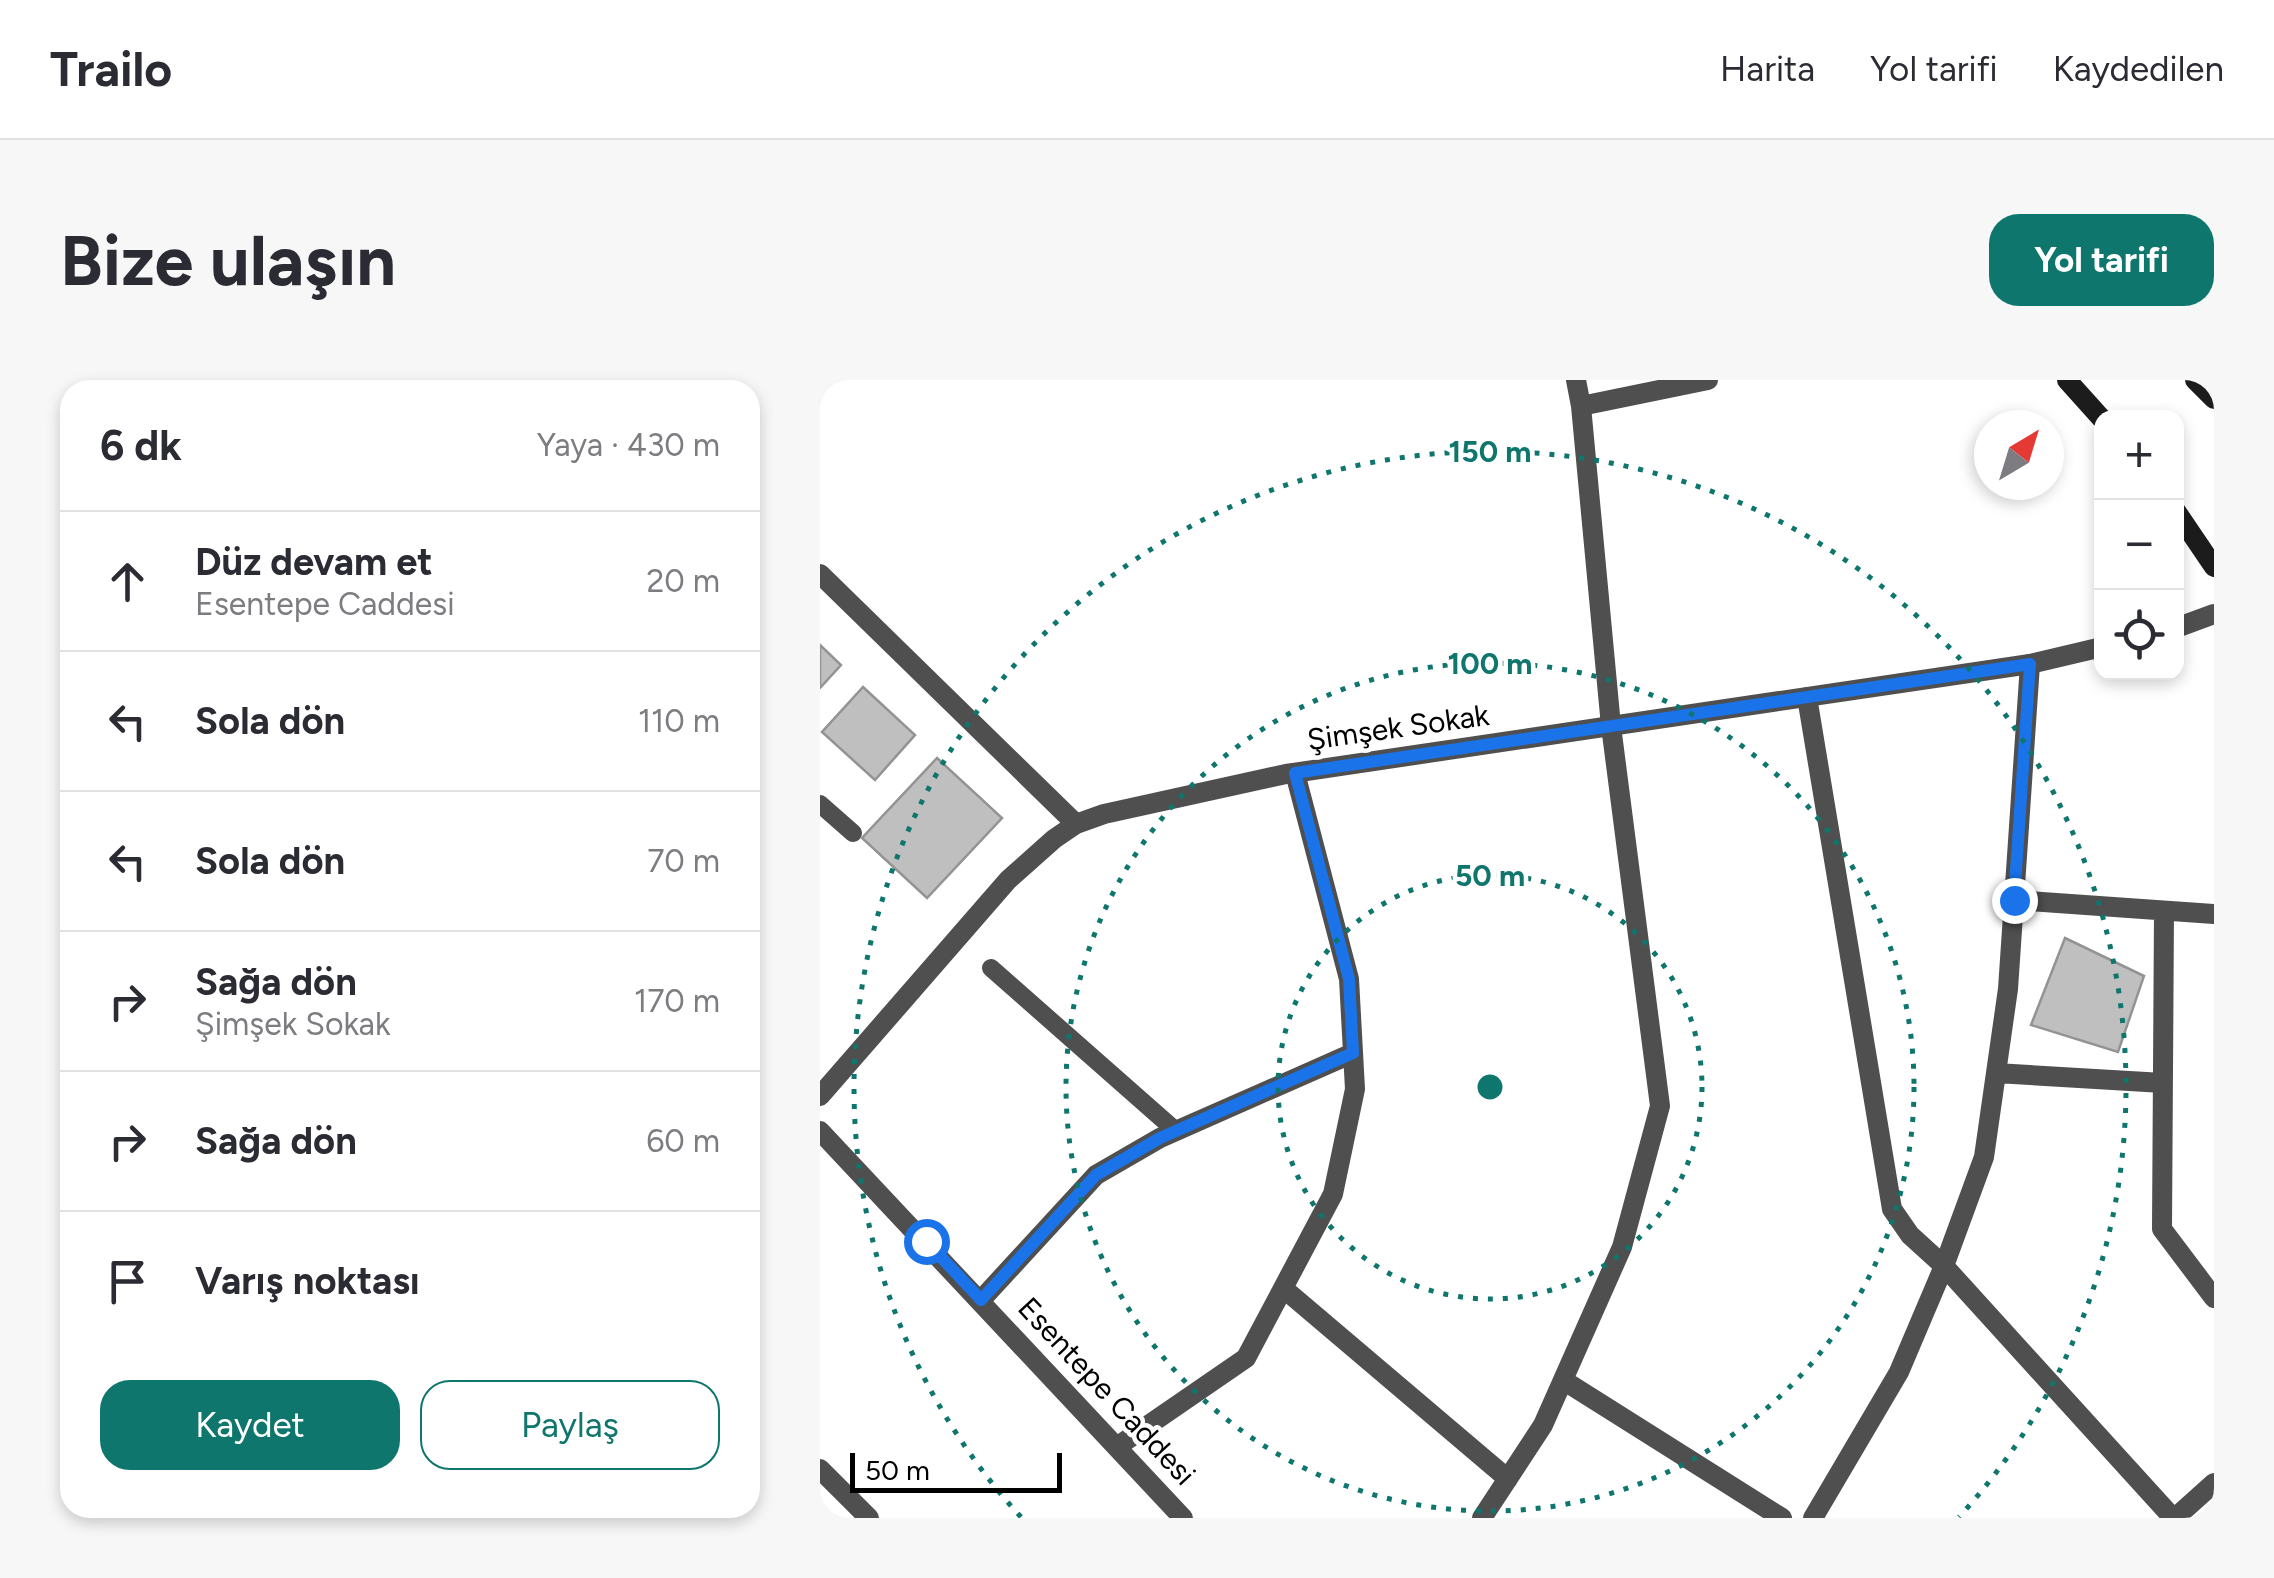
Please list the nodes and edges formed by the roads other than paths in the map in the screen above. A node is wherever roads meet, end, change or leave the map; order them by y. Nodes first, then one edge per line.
1 (1576, 380) edge
2 (1708, 380) edge
3 (2067, 380) edge
4 (2195, 380) edge
5 (2214, 399) edge
6 (1582, 406) junction
7 (2094, 411) edge
8 (2184, 523) edge
9 (2214, 567) edge
10 (820, 574) edge
11 (2214, 614) edge
12 (2184, 625) edge
13 (2094, 649) edge
14 (2030, 664) junction
15 (1807, 697) junction
16 (1611, 726) junction
17 (1295, 773) junction
18 (820, 804) edge
19 (1076, 824) junction
20 (853, 833) dead end
21 (2014, 900) junction
22 (2164, 911) junction
23 (2214, 914) edge
24 (990, 968) dead end
25 (1353, 1053) junction
26 (1996, 1073) junction
27 (2163, 1083) junction
28 (820, 1096) edge
29 (820, 1131) edge
30 (1176, 1132) junction
31 (1944, 1266) junction
32 (1283, 1288) junction
33 (2214, 1298) edge
34 (981, 1300) junction
35 (1563, 1380) junction
36 (1118, 1446) junction
37 (820, 1469) edge
38 (1508, 1479) junction
39 (2214, 1483) edge
40 (868, 1518) edge
41 (1183, 1518) edge
42 (1482, 1518) edge
43 (1782, 1518) edge
44 (1814, 1518) edge
45 (2174, 1518) edge

1 - 6 street
2 - 6 street
3 - 7 main road
4 - 5 main road
6 - 16 street
8 - 9 main road
10 - 19 street
11 - 12 street
13 - 14 street, Şimşek Sokak
14 - 15 street, Şimşek Sokak
14 - 21 street
15 - 16 street, Şimşek Sokak
15 - 31 street
16 - 17 street, Şimşek Sokak
16 - 35 street
17 - 19 street, Şimşek Sokak
17 - 25 street
18 - 20 lane
19 - 28 street, Şimşek Sokak
21 - 22 street
21 - 26 street
22 - 23 street
22 - 27 street
24 - 30 lane
25 - 30 street
25 - 32 street
26 - 27 street
26 - 31 street
27 - 33 street
29 - 34 street, Esentepe Caddesi
30 - 34 street
31 - 44 street
31 - 45 street
32 - 36 street
32 - 38 street
34 - 36 street, Esentepe Caddesi
35 - 38 street
35 - 43 street
36 - 41 street, Esentepe Caddesi
37 - 40 street
38 - 42 street
39 - 45 street

